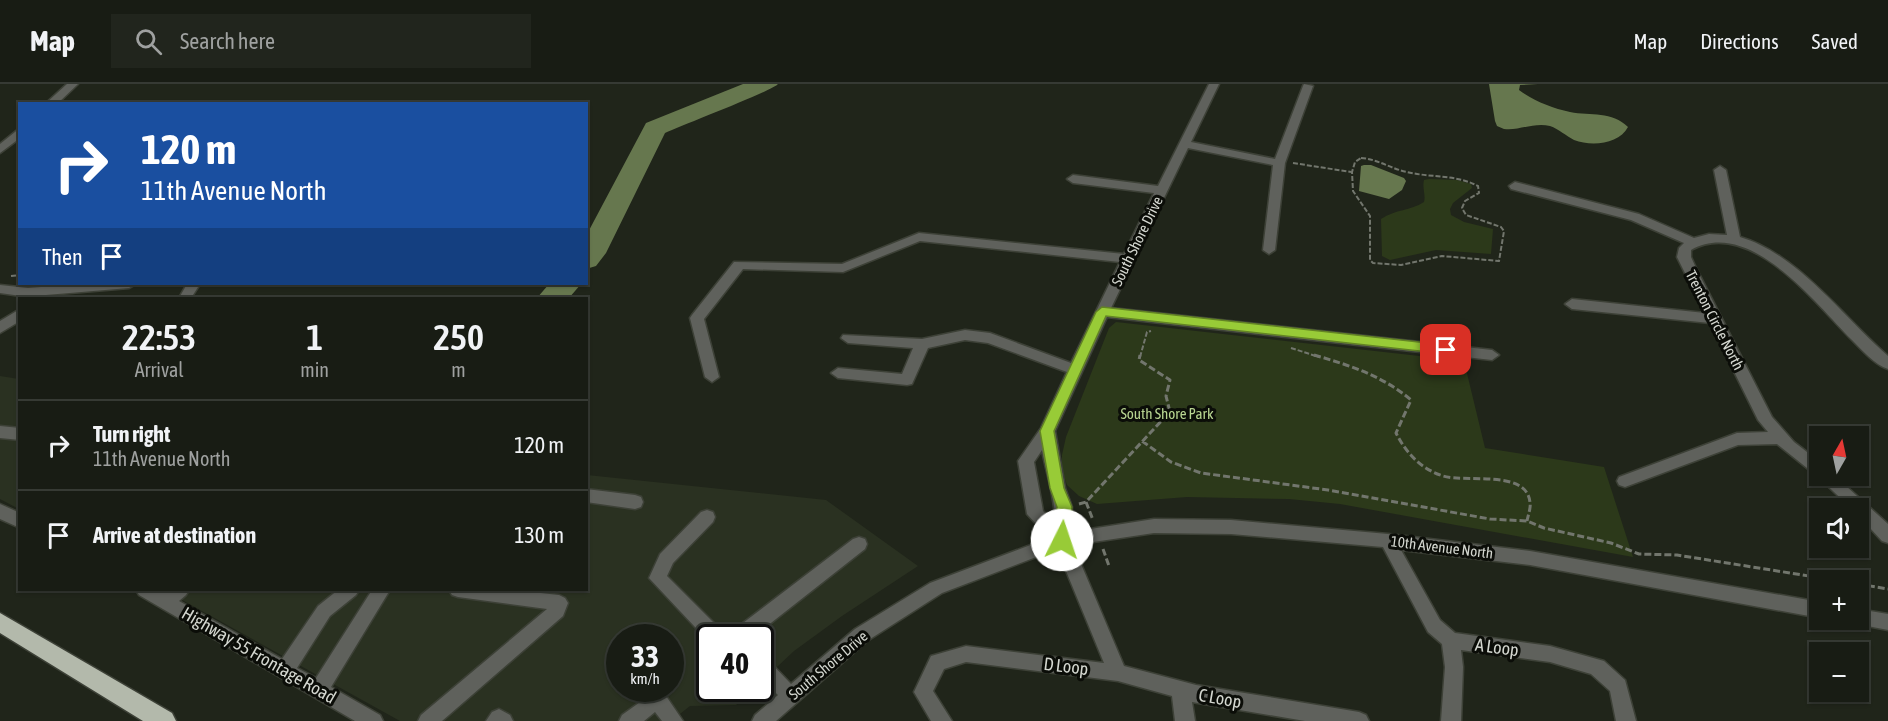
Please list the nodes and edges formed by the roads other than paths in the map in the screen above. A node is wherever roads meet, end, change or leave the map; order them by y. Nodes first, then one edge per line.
1 (73, 84) edge
2 (1214, 84) edge
3 (1308, 86) dead end
4 (52, 102) edge
5 (18, 133) edge
6 (1186, 144) junction
7 (0, 150) edge
8 (1279, 163) junction
9 (1720, 170) dead end
10 (1073, 179) dead end
11 (1515, 186) dead end
12 (1161, 190) junction
13 (1734, 239) junction
14 (1692, 242) junction
15 (1269, 250) dead end
16 (1128, 259) junction
17 (120, 285) edge
18 (0, 289) edge
19 (28, 295) edge
20 (1572, 304) dead end
21 (1102, 312) junction
22 (18, 315) edge
23 (1716, 319) junction
24 (0, 328) edge
25 (848, 338) dead end
26 (922, 344) junction
27 (1492, 355) dead end
28 (1888, 364) edge
29 (1076, 369) junction
30 (838, 373) dead end
31 (712, 376) dead end
32 (1047, 431) junction
33 (0, 432) edge
34 (18, 434) edge
35 (1780, 438) junction
36 (1809, 462) edge
37 (1625, 482) dead end
38 (1836, 486) edge
39 (588, 495) edge
40 (635, 502) dead end
41 (0, 511) edge
42 (707, 517) dead end
43 (18, 520) edge
44 (1888, 536) edge
45 (1062, 540) junction
46 (1388, 541) junction
47 (859, 544) dead end
48 (147, 591) edge
49 (179, 591) edge
50 (349, 591) edge
51 (380, 591) edge
52 (466, 591) edge
53 (165, 601) junction
54 (1809, 608) edge
55 (1869, 619) edge
56 (0, 622) edge
57 (1888, 622) edge
58 (703, 624) edge
59 (755, 624) edge
60 (1451, 640) junction
61 (285, 670) junction
62 (1119, 673) junction
63 (774, 679) edge
64 (319, 690) junction
65 (1182, 690) junction
66 (790, 696) junction
67 (164, 721) edge
68 (373, 721) edge
69 (428, 721) edge
70 (496, 721) edge
71 (503, 721) edge
72 (628, 721) edge
73 (673, 721) edge
74 (762, 721) edge
75 (942, 721) edge
76 (1185, 721) edge
77 (1359, 721) edge
78 (1451, 721) edge
79 (1626, 721) edge

1 - 4 street
2 - 6 street, South Shore Drive
3 - 8 street
5 - 7 street
6 - 8 street
6 - 12 street, South Shore Drive
8 - 15 street
9 - 13 street
10 - 12 street
11 - 14 street
12 - 16 street, South Shore Drive
13 - 14 street
13 - 28 street
14 - 23 street, Trenton Circle North
16 - 21 street, South Shore Drive
16 - 31 street
17 - 19 street
18 - 19 street
20 - 23 street
21 - 27 street
21 - 29 street, South Shore Drive
22 - 24 street
23 - 35 street, Trenton Circle North
25 - 26 street
26 - 29 street
26 - 30 street
29 - 32 street, South Shore Drive
32 - 45 street
32 - 45 street, South Shore Drive
33 - 34 street
35 - 36 street, Trenton Circle North
35 - 37 street
38 - 44 street
39 - 40 street
41 - 43 street
42 - 58 street
45 - 46 street, 10th Avenue North
45 - 62 street, D Loop
45 - 66 street, South Shore Drive
46 - 54 street, 10th Avenue North
46 - 60 street
47 - 59 street
48 - 53 street, Highway 55 Frontage Road
49 - 53 street
50 - 61 street
51 - 64 street
52 - 69 street
53 - 61 street, Highway 55 Frontage Road
55 - 57 street
56 - 67 highway
60 - 78 street
60 - 79 street, A Loop
61 - 64 street, Highway 55 Frontage Road
62 - 65 street, C Loop
62 - 75 street, D Loop
63 - 66 street
64 - 68 street, Highway 55 Frontage Road
65 - 76 street
65 - 77 street, C Loop
66 - 74 street, South Shore Drive
70 - 71 street
72 - 73 street

